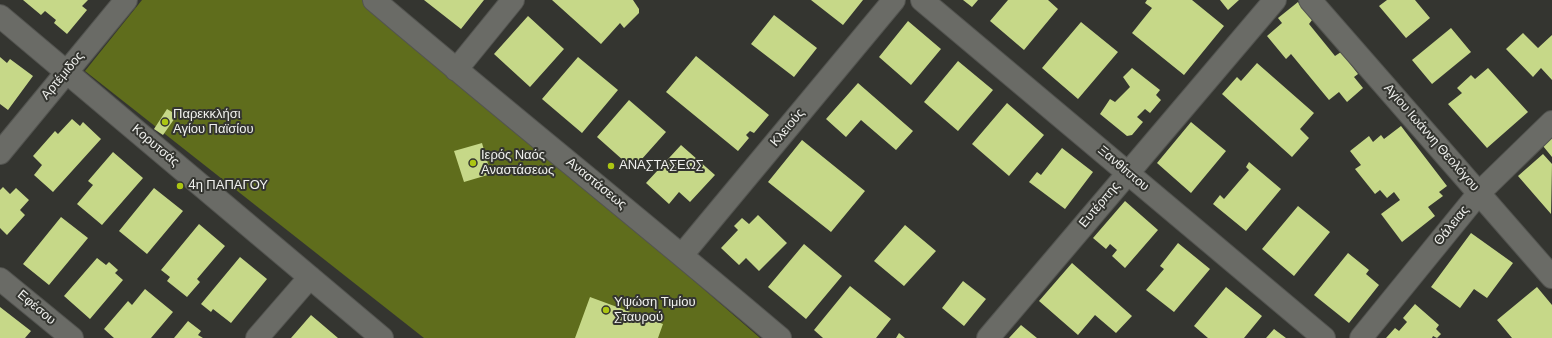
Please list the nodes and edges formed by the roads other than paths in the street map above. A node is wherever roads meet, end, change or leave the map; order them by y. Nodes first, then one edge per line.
1 (126, 0) edge
2 (374, 0) edge
3 (513, 0) edge
4 (894, 0) edge
5 (922, 0) edge
6 (1275, 0) edge
7 (1310, 0) edge
8 (0, 16) edge
9 (456, 70) junction
10 (66, 72) junction
11 (1552, 122) edge
12 (0, 152) edge
13 (1128, 173) junction
14 (1479, 193) junction
15 (682, 255) junction
16 (310, 277) junction
17 (1552, 277) edge
18 (0, 279) edge
19 (61, 335) edge
20 (257, 338) edge
21 (382, 338) edge
22 (780, 338) edge
23 (988, 338) edge
24 (1324, 338) edge
25 (1361, 338) edge

1 - 10 street, Αρτέμιδος
2 - 9 street, Αναστάσεως
3 - 9 street
4 - 15 street, Κλειούς
5 - 13 street, Ξανθίππου
6 - 13 street, Ευτέρπης
7 - 14 street, Αγίου Ιωάννη Θεολόγου
8 - 10 street, Κορυτσάς
9 - 15 street, Αναστάσεως
10 - 12 street, Αρτέμιδος
10 - 16 street, Κορυτσάς
11 - 14 street, Θάλειας
13 - 23 street, Ευτέρπης
13 - 24 street, Ξανθίππου
14 - 17 street, Αγίου Ιωάννη Θεολόγου
14 - 25 street, Θάλειας
15 - 22 street, Αναστάσεως
16 - 20 street
16 - 21 street, Κορυτσάς
18 - 19 street, Εφέσου

